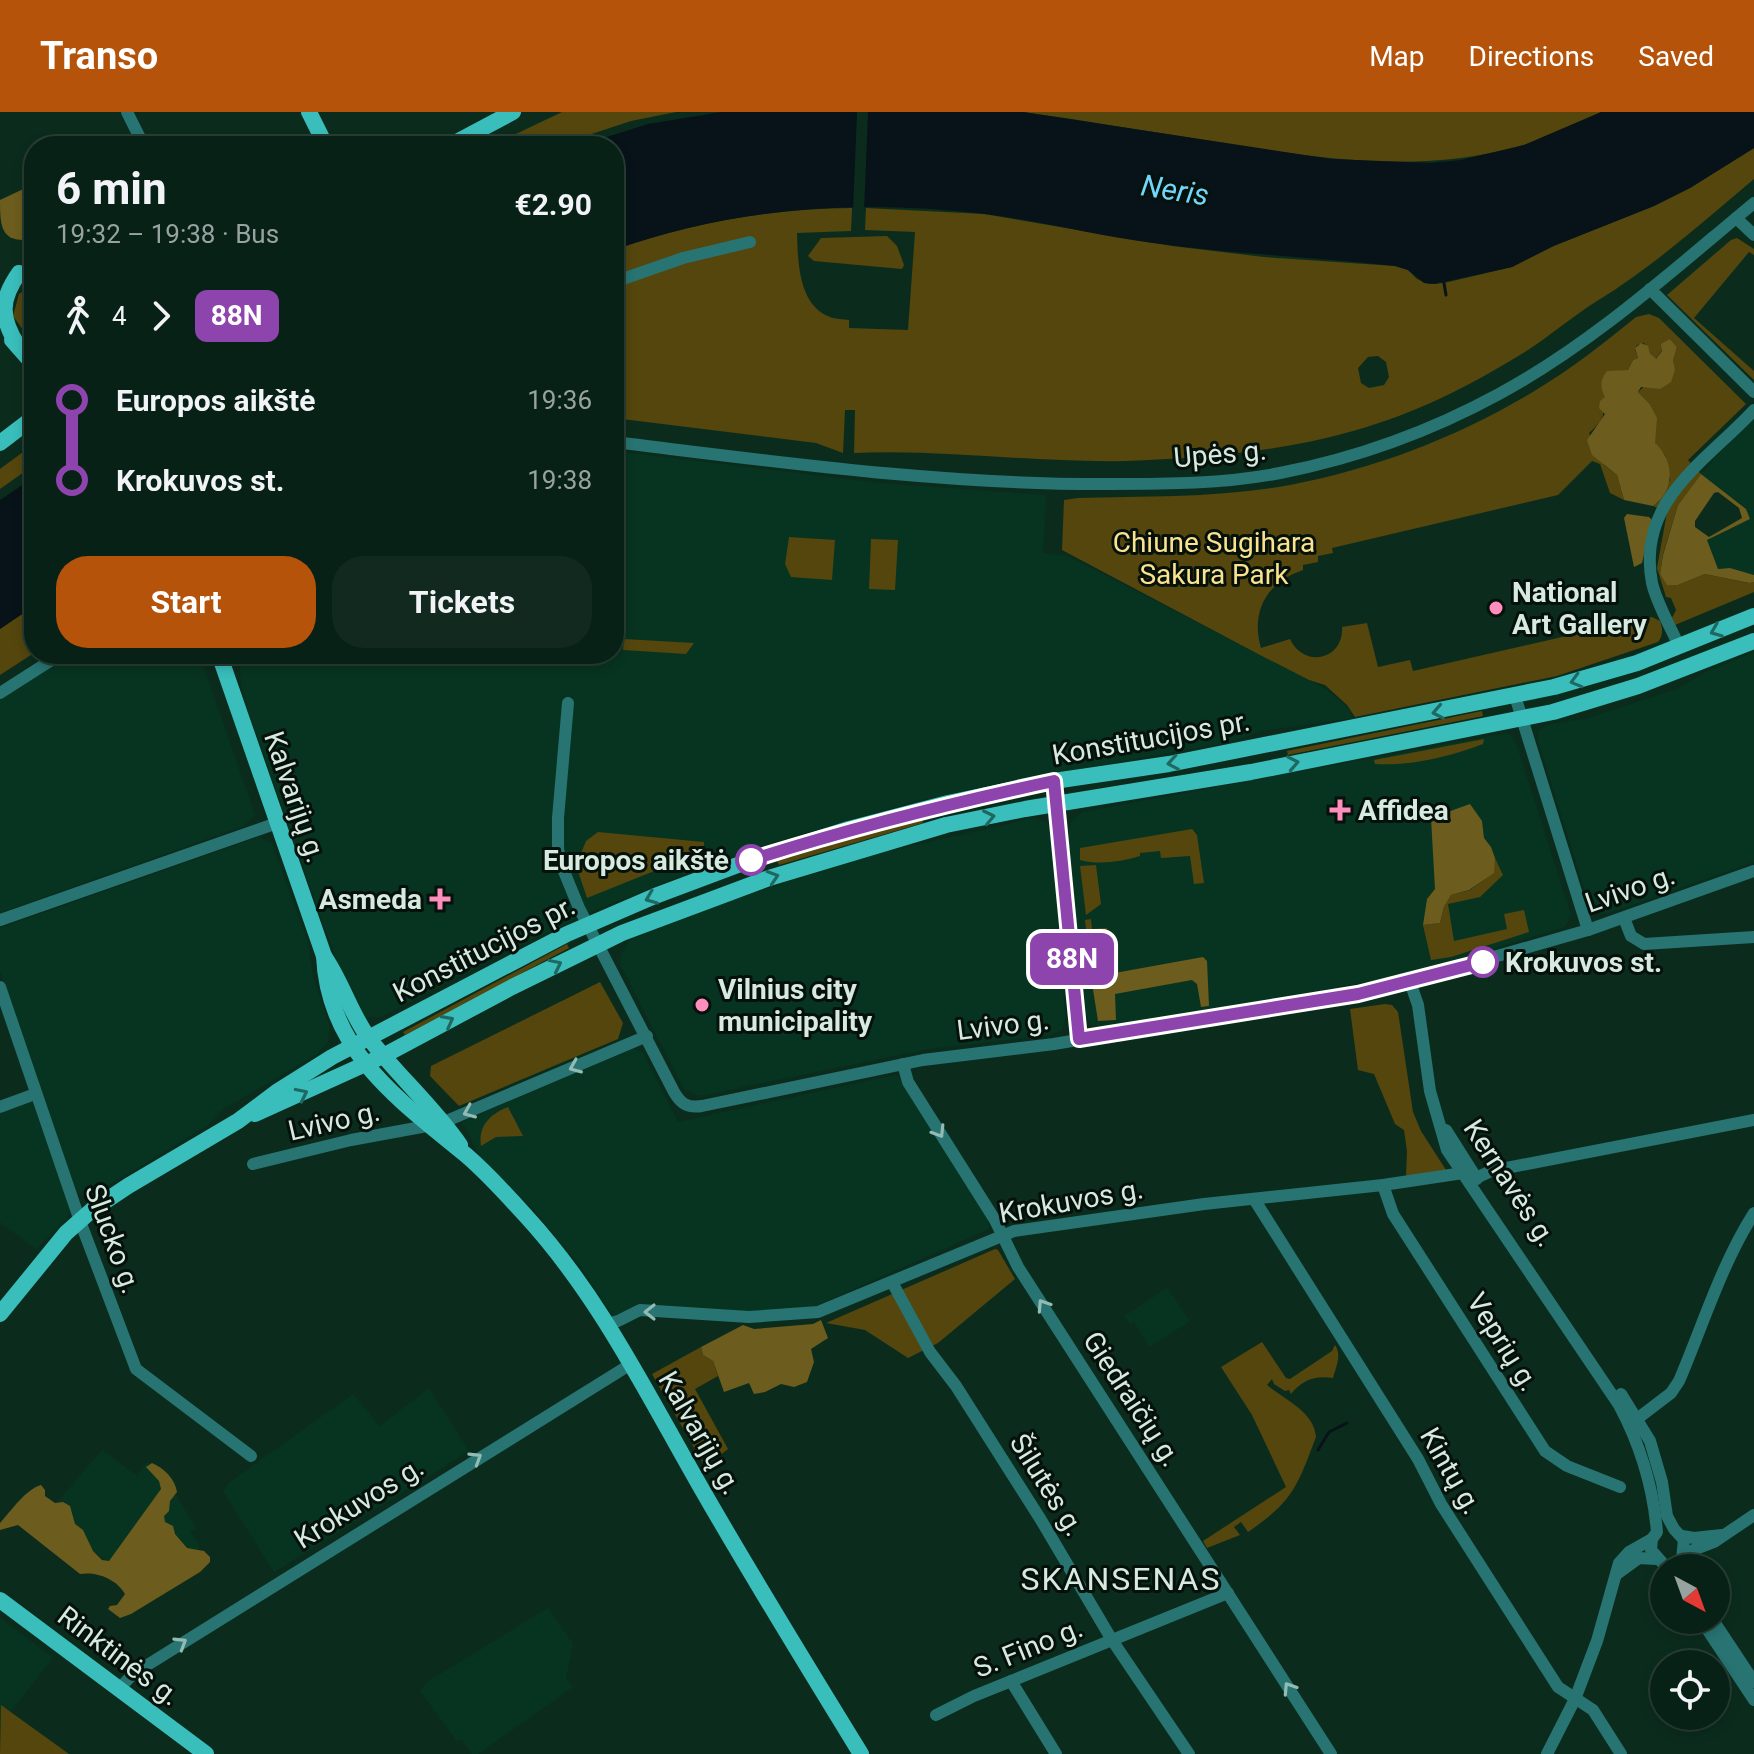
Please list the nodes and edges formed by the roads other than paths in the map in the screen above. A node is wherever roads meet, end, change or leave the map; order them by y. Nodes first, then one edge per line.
1 (127, 112) edge
2 (309, 112) edge
3 (513, 112) edge
4 (139, 136) edge
5 (321, 136) edge
6 (468, 136) edge
7 (1754, 203) edge
8 (1736, 218) junction
9 (1754, 235) edge
10 (750, 242) dead end
11 (0, 272) edge
12 (24, 272) edge
13 (24, 273) edge
14 (24, 275) edge
15 (0, 279) edge
16 (624, 279) edge
17 (1650, 289) junction
18 (0, 327) edge
19 (18, 346) junction
20 (24, 353) edge
21 (1754, 392) edge
22 (1754, 410) edge
23 (24, 425) edge
24 (0, 443) edge
25 (624, 443) edge
26 (1754, 616) edge
27 (1754, 641) edge
28 (1679, 646) junction
29 (45, 664) edge
30 (222, 664) edge
31 (0, 693) edge
32 (1515, 696) junction
33 (568, 703) dead end
34 (1520, 719) junction
35 (1054, 781) junction
36 (1057, 804) junction
37 (277, 823) junction
38 (1754, 871) edge
39 (1624, 918) junction
40 (0, 920) edge
41 (588, 924) junction
42 (1588, 930) junction
43 (1754, 937) edge
44 (600, 944) junction
45 (324, 956) junction
46 (1410, 982) junction
47 (0, 987) edge
48 (647, 1036) junction
49 (369, 1037) junction
50 (1079, 1039) junction
51 (352, 1046) junction
52 (383, 1056) junction
53 (365, 1064) junction
54 (903, 1064) junction
55 (35, 1094) junction
56 (0, 1107) edge
57 (1754, 1120) edge
58 (238, 1121) junction
59 (444, 1122) junction
60 (427, 1126) junction
61 (468, 1157) junction
62 (253, 1164) dead end
63 (1470, 1176) junction
64 (1383, 1185) junction
65 (1254, 1199) junction
66 (1754, 1213) edge
67 (80, 1221) junction
68 (1001, 1235) junction
69 (892, 1282) junction
70 (0, 1314) edge
71 (607, 1324) junction
72 (631, 1364) junction
73 (1637, 1419) junction
74 (251, 1456) dead end
75 (1620, 1487) dead end
76 (1754, 1515) edge
77 (1678, 1532) junction
78 (1722, 1535) junction
79 (1655, 1536) junction
80 (1654, 1554) edge
81 (1683, 1554) edge
82 (1693, 1554) edge
83 (1650, 1560) edge
84 (1617, 1574) junction
85 (1228, 1593) junction
86 (0, 1600) edge
87 (1710, 1634) edge
88 (1722, 1634) edge
89 (1112, 1640) junction
90 (1011, 1681) junction
91 (1754, 1682) edge
92 (119, 1689) junction
93 (1575, 1699) junction
94 (1754, 1700) edge
95 (936, 1715) dead end
96 (857, 1753) edge
97 (206, 1754) edge
98 (1056, 1754) edge
99 (1189, 1754) edge
100 (1331, 1754) edge
101 (1547, 1754) edge
102 (1621, 1754) edge

1 - 4 street
2 - 5 main road
3 - 6 main road
7 - 8 street, Upės g.
8 - 9 street
8 - 17 street, Upės g.
10 - 16 street
11 - 12 main road
13 - 15 main road
14 - 19 main road
17 - 21 street
17 - 25 street, Upės g.
18 - 19 main road
19 - 20 main road
22 - 28 street
23 - 24 main road
26 -> 28 main road, Konstitucijos pr.
27 - 34 main road, Konstitucijos pr.
28 -> 32 main road, Konstitucijos pr.
29 - 31 street
30 - 37 main road, Kalvarijų g.
32 - 34 street
32 -> 35 main road, Konstitucijos pr.
33 - 41 street
36 -> 34 main road, Konstitucijos pr.
34 - 42 street
35 - 36 street
35 -> 41 main road, Konstitucijos pr.
44 -> 36 main road, Konstitucijos pr.
36 - 50 street
37 - 40 street
37 - 45 main road, Kalvarijų g.
38 - 39 street, Lvivo g.
39 - 42 street, Lvivo g.
39 - 43 street
41 - 44 street
41 - 49 main road, Konstitucijos pr.
42 - 46 street, Lvivo g.
44 - 48 street
52 -> 44 main road, Konstitucijos pr.
45 - 49 main road, Kalvarijų g.
45 - 51 main road, Kalvarijų g.
46 - 50 street, Lvivo g.
46 - 63 street, Kernavės g.
47 - 55 street, Slucko g.
48 - 54 street, Lvivo g.
48 -> 59 street
49 - 51 main road, Konstitucijos pr.
49 - 52 main road, Kalvarijų g.
50 - 54 street, Lvivo g.
51 - 53 main road, Kalvarijų g.
51 - 58 main road, Konstitucijos pr.
52 - 53 main road, Konstitucijos pr.
52 - 59 main road, Kalvarijų g.
58 -> 53 main road, Konstitucijos pr.
53 - 60 main road, Kalvarijų g.
54 -> 68 street, Giedraičių g.
55 - 56 street
55 - 67 street, Slucko g.
57 - 63 street, Krokuvos g.
58 - 67 main road
59 - 61 main road, Kalvarijų g.
60 - 61 main road, Kalvarijų g.
60 - 62 street, Lvivo g.
61 - 71 main road, Kalvarijų g.
63 - 64 street, Krokuvos g.
63 - 73 street, Kernavės g.
63 - 79 street, Kernavės g.
64 - 65 street, Krokuvos g.
64 - 75 street, Veprių g.
65 - 68 street, Krokuvos g.
65 - 93 street, Kintų g.
66 - 73 street
67 - 70 main road
67 - 74 street, Slucko g.
68 - 69 street, Krokuvos g.
85 -> 68 street, Giedraičių g.
69 -> 71 street, Krokuvos g.
69 - 89 street, Šilutės g.
71 - 72 main road, Kalvarijų g.
92 -> 72 street, Krokuvos g.
72 - 96 main road, Kalvarijų g.
73 - 77 street, Kernavės g.
76 - 78 street
77 - 78 street
77 - 79 street
77 - 81 street, Kernavės g.
78 - 82 street
79 - 80 street, Kernavės g.
79 - 84 street
83 - 84 street
84 - 93 street
85 - 89 street, S. Fino g.
100 -> 85 street, Giedraičių g.
86 - 92 main road, Rinktinės g.
87 - 94 street
88 - 91 street
89 - 90 street, S. Fino g.
89 - 99 street, Šilutės g.
90 - 95 street, S. Fino g.
90 - 98 street
92 - 97 main road, Rinktinės g.
93 - 101 street
93 - 102 street, Kintų g.

